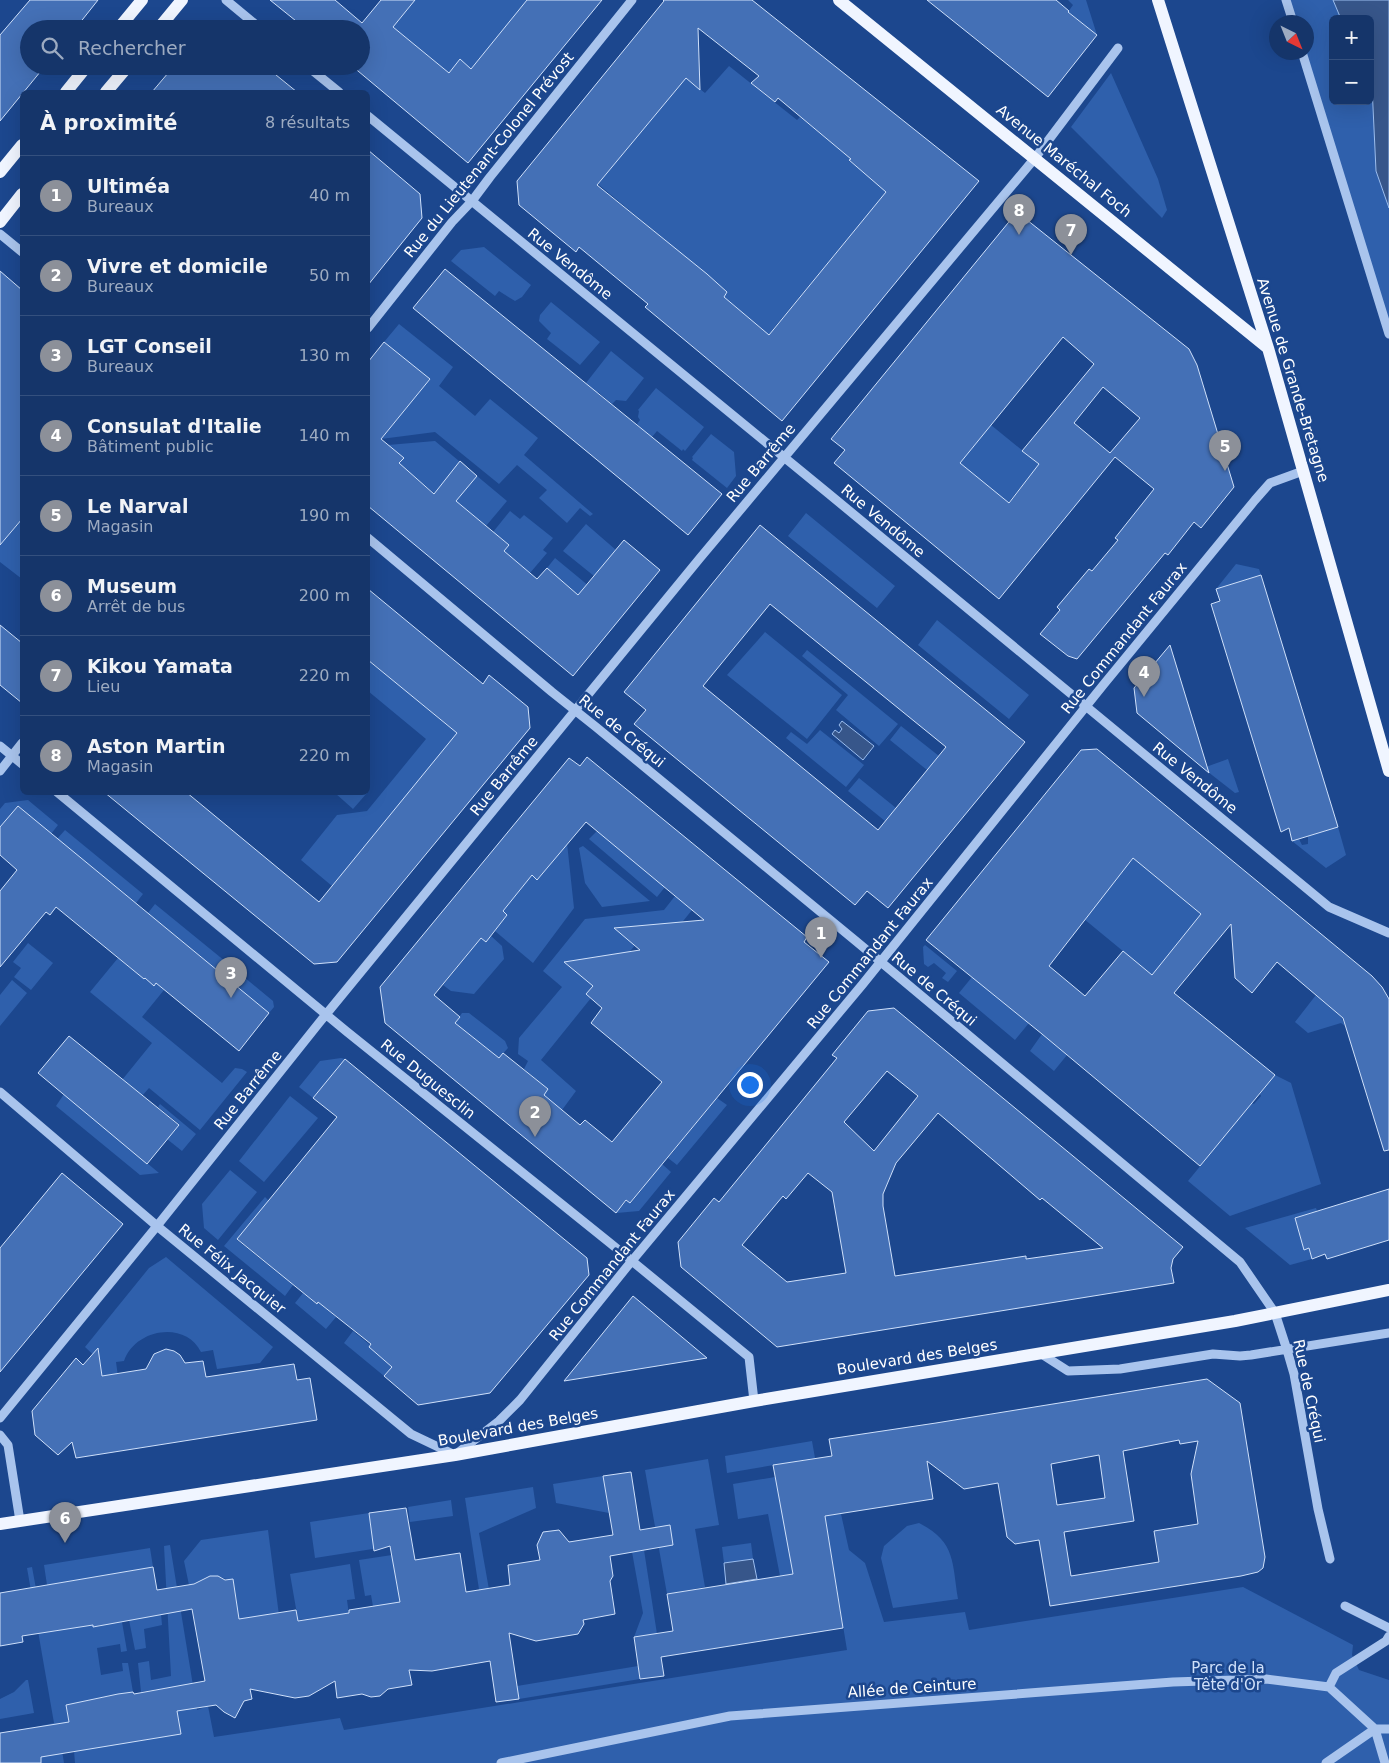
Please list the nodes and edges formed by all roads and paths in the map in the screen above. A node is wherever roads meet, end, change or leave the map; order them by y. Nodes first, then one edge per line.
1 (142, 0) edge
2 (182, 0) edge
3 (226, 0) edge
4 (632, 0) edge
5 (839, 0) edge
6 (1158, 0) edge
7 (1286, 0) edge
8 (1290, 15) edge
9 (125, 20) edge
10 (165, 20) edge
11 (250, 20) edge
12 (1118, 48) dead end
13 (1304, 60) edge
14 (80, 75) edge
15 (120, 75) edge
16 (318, 75) edge
17 (68, 90) edge
18 (108, 90) edge
19 (337, 90) edge
20 (370, 118) edge
21 (20, 147) edge
22 (1035, 158) junction
23 (0, 172) edge
24 (20, 197) edge
25 (472, 202) junction
26 (0, 222) edge
27 (0, 234) edge
28 (20, 250) edge
29 (370, 325) edge
30 (1389, 334) edge
31 (1268, 348) junction
32 (784, 458) junction
33 (1303, 472) junction
34 (370, 540) edge
35 (1086, 707) junction
36 (576, 711) junction
37 (0, 746) edge
38 (20, 746) edge
39 (12, 756) junction
40 (20, 762) edge
41 (0, 770) edge
42 (1389, 771) edge
43 (61, 795) edge
44 (1389, 933) edge
45 (880, 962) junction
46 (326, 1014) junction
47 (0, 1092) edge
48 (158, 1226) junction
49 (632, 1261) junction
50 (1389, 1290) edge
51 (1276, 1314) junction
52 (1389, 1333) edge
53 (1287, 1350) junction
54 (1040, 1353) junction
55 (754, 1401) junction
56 (0, 1418) edge
57 (0, 1435) edge
58 (455, 1455) junction
59 (20, 1521) junction
60 (0, 1524) edge
61 (1330, 1559) dead end
62 (1345, 1606) dead end
63 (1389, 1628) edge
64 (1389, 1636) edge
65 (1329, 1687) junction
66 (1375, 1729) junction
67 (1389, 1729) edge
68 (500, 1763) edge
69 (1326, 1763) edge
70 (1385, 1763) edge

1 - 9 main road
2 - 10 main road
3 - 11 street
4 - 25 street, Rue du Lieutenant-Colonel Prévost
5 - 22 main road, Avenue Maréchal Foch
6 - 31 main road, Avenue de Grande-Bretagne
7 - 8 street
12 - 22 street, Rue Barrême
13 - 30 street
14 - 17 main road
15 - 18 main road
16 - 19 street
20 - 25 street, Rue Vendôme
21 - 23 main road
22 - 31 main road, Avenue Maréchal Foch
22 - 32 street, Rue Barrême
24 - 26 main road
25 - 29 street, Rue du Lieutenant-Colonel Prévost
25 - 32 street, Rue Vendôme
27 - 28 street
31 - 33 main road, Avenue de Grande-Bretagne
32 - 35 street, Rue Vendôme
32 - 36 street, Rue Barrême
33 - 35 street, Rue Commandant Faurax
33 - 42 main road, Avenue de Grande-Bretagne
34 - 36 street, Rue de Créqui
35 - 44 street, Rue Vendôme
35 - 45 street, Rue Commandant Faurax
36 - 45 street, Rue de Créqui
36 - 46 street, Rue Barrême
37 - 39 street
38 - 39 street
39 - 40 street
39 - 41 street
43 - 46 street, Rue Duguesclin
45 - 49 street, Rue Commandant Faurax
45 - 51 street, Rue de Créqui
46 - 48 street, Rue Barrême
46 - 49 street, Rue Duguesclin
47 - 48 street, Rue Félix Jacquier
48 - 56 street, Rue Barrême
48 - 58 street, Rue Félix Jacquier
49 - 55 street, Rue Duguesclin
49 - 58 street, Rue Commandant Faurax
50 - 51 main road, Boulevard des Belges
51 - 53 street, Rue de Créqui
51 - 54 main road, Boulevard des Belges
52 - 53 street
53 - 54 street
53 - 61 street, Rue de Créqui
54 - 55 main road, Boulevard des Belges
55 - 58 main road, Boulevard des Belges
57 - 59 street
58 - 59 main road, Boulevard des Belges
59 - 60 main road, Boulevard des Belges
62 - 63 street
64 - 65 street
65 - 66 street
65 - 68 street, Allée de Ceinture
66 - 67 street
66 - 69 street
66 - 70 street

